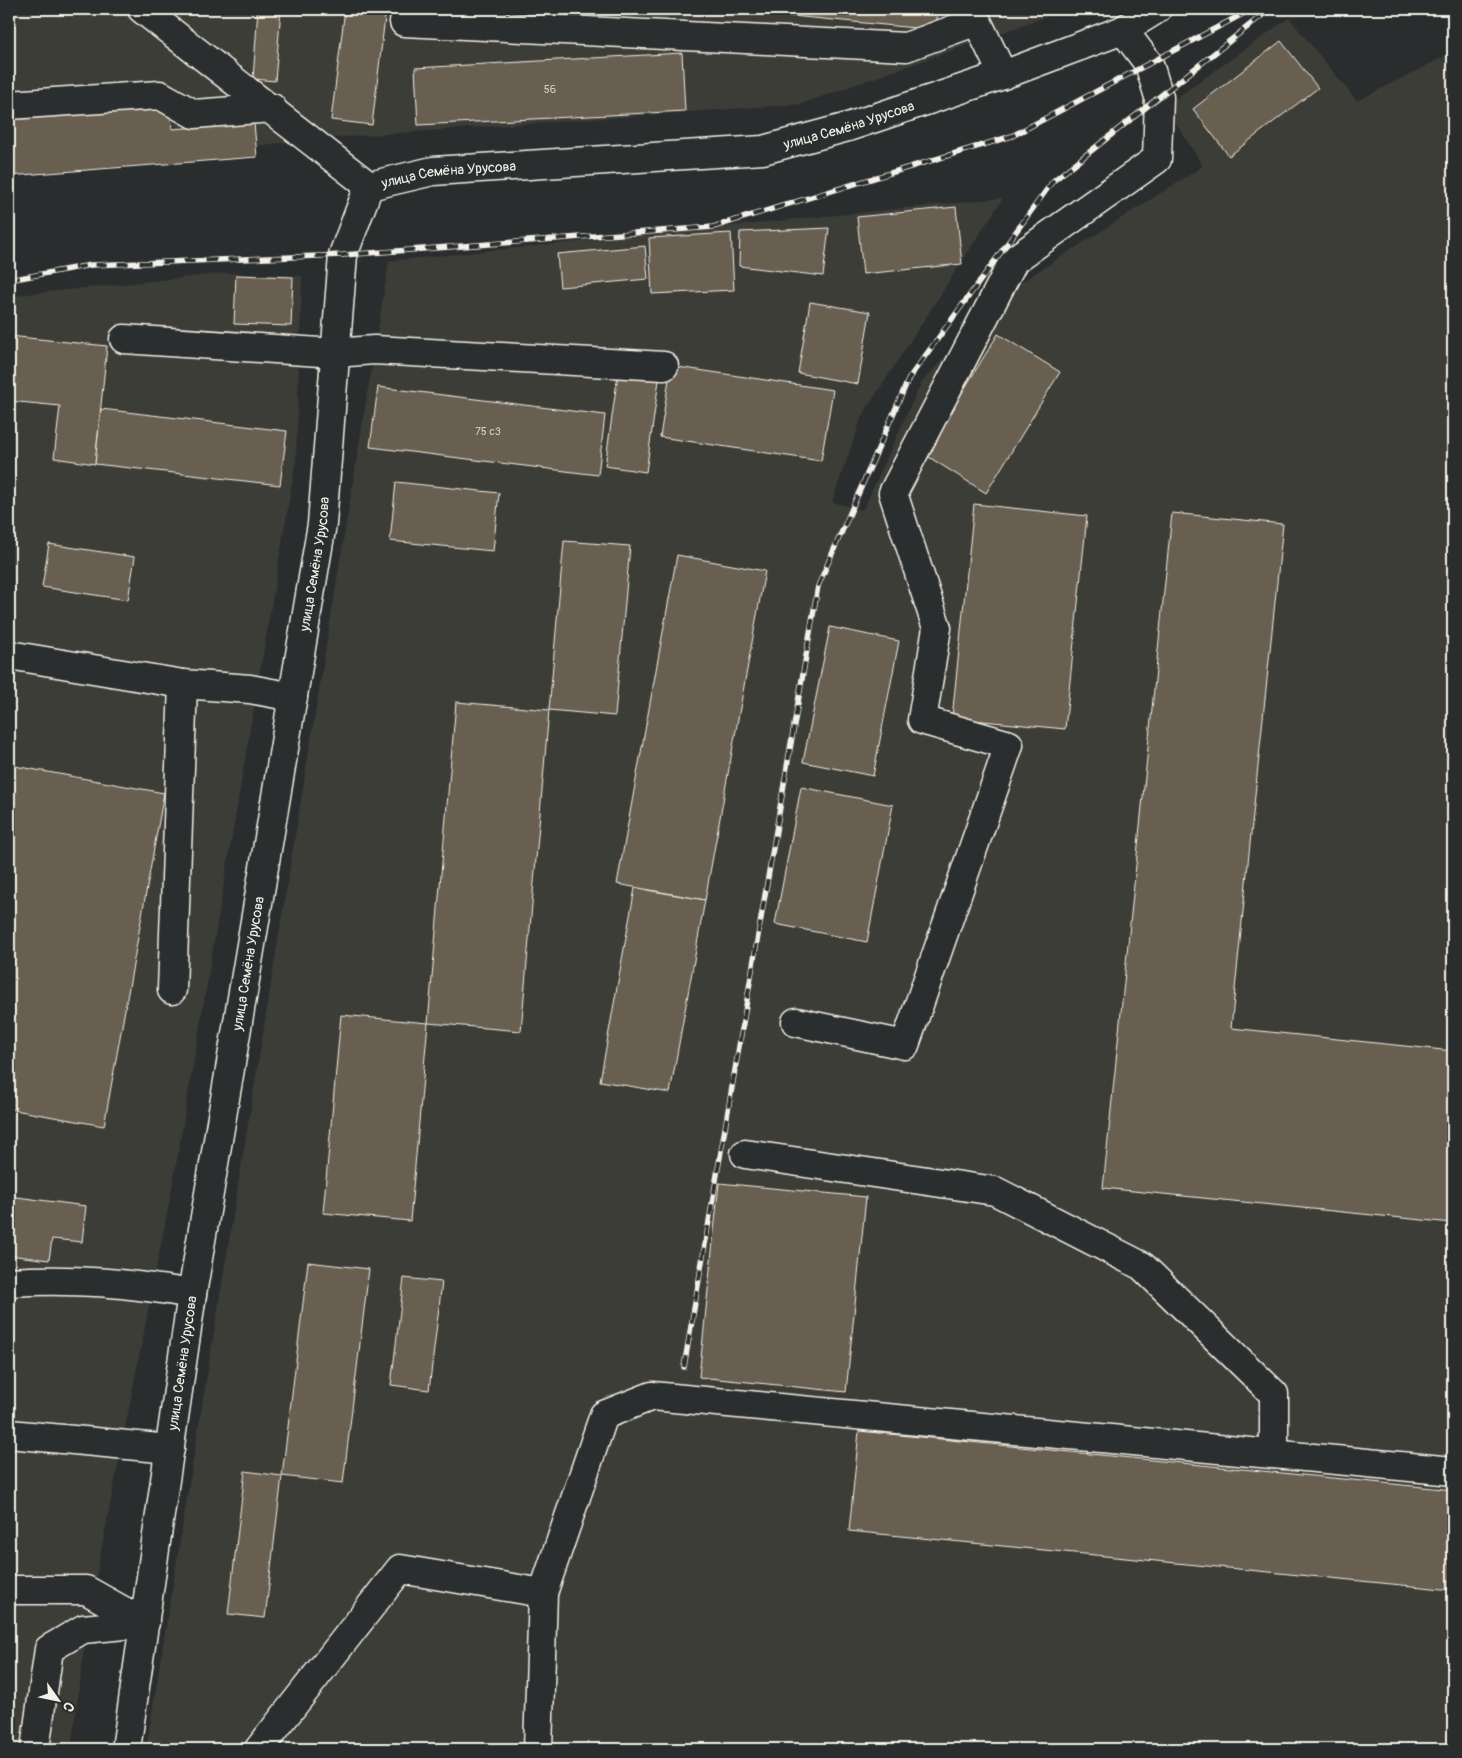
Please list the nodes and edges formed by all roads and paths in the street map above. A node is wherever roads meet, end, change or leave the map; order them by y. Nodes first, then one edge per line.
1 (142, 9) edge
2 (406, 9) edge
3 (1157, 9) edge
4 (978, 15) edge
5 (1123, 30) junction
6 (1003, 75) junction
7 (9, 105) edge
8 (272, 108) junction
9 (369, 186) junction
10 (124, 339) dead end
11 (336, 353) junction
12 (664, 366) dead end
13 (9, 656) edge
14 (183, 684) junction
15 (293, 697) junction
16 (172, 990) dead end
17 (796, 1022) dead end
18 (745, 1154) dead end
19 (9, 1282) edge
20 (192, 1294) junction
21 (9, 1434) edge
22 (170, 1449) junction
23 (1274, 1454) junction
24 (1453, 1471) edge
25 (9, 1590) edge
26 (543, 1593) junction
27 (145, 1623) junction
28 (35, 1749) edge
29 (126, 1749) edge
30 (259, 1749) edge
31 (538, 1749) edge

1 - 8 street
2 - 4 street
3 - 5 street, улица Семёна Урусова
4 - 6 street
5 - 6 street, улица Семёна Урусова
5 - 17 street
6 - 9 street, улица Семёна Урусова
7 - 8 street
8 - 9 street
9 - 11 street, улица Семёна Урусова
10 - 11 street
11 - 12 street
11 - 15 street, улица Семёна Урусова
13 - 14 street
14 - 15 street
14 - 16 street
15 - 20 street, улица Семёна Урусова
18 - 23 street
19 - 20 street
20 - 22 street, улица Семёна Урусова
21 - 22 street
22 - 27 street, улица Семёна Урусова
23 - 24 street
23 - 26 street
25 - 27 street
26 - 30 street
26 - 31 street
27 - 28 street
27 - 29 street, улица Семёна Урусова

